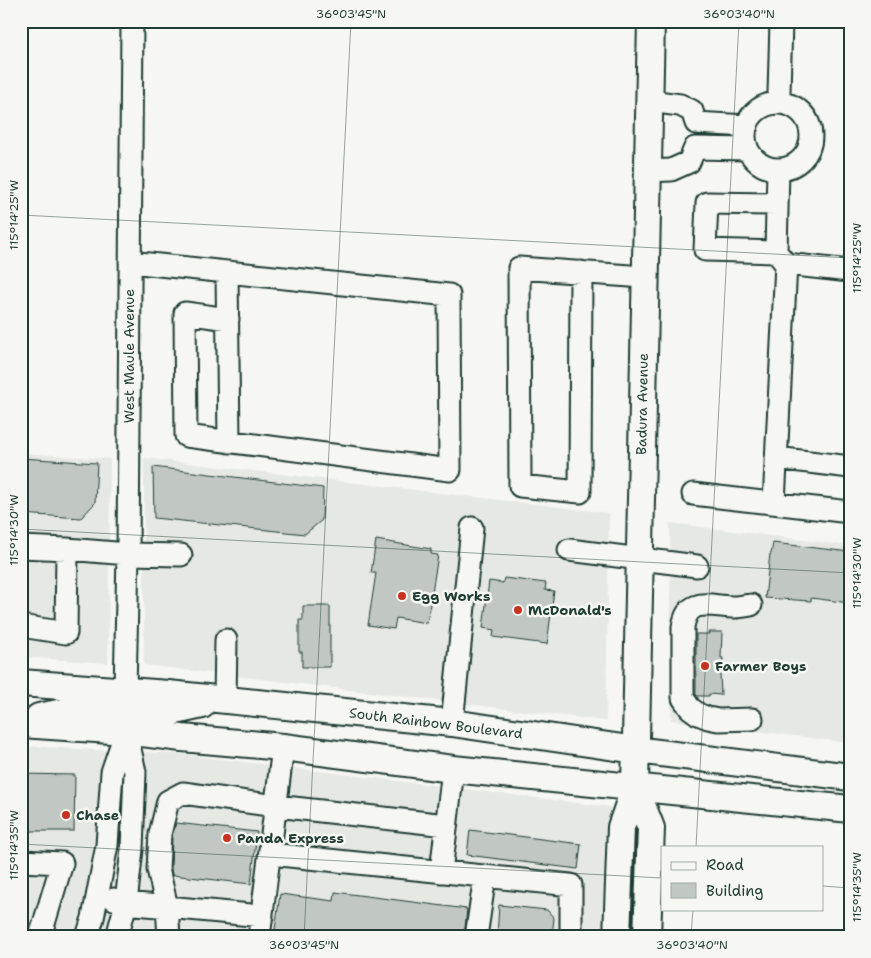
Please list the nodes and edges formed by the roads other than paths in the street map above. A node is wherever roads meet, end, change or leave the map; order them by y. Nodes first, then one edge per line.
1 (132, 21) edge
2 (650, 21) edge
3 (781, 21) edge
4 (649, 101) junction
5 (777, 103) junction
6 (696, 123) junction
7 (748, 126) junction
8 (695, 148) junction
9 (747, 149) junction
10 (778, 169) junction
11 (647, 171) junction
12 (778, 204) junction
13 (781, 258) junction
14 (130, 262) junction
15 (850, 271) edge
16 (227, 272) junction
17 (581, 272) junction
18 (644, 277) junction
19 (228, 319) junction
20 (229, 442) junction
21 (776, 458) junction
22 (850, 467) edge
23 (693, 494) dead end
24 (774, 504) junction
25 (850, 512) edge
26 (472, 528) dead end
27 (21, 547) edge
28 (67, 549) junction
29 (569, 550) dead end
30 (128, 554) junction
31 (180, 555) dead end
32 (639, 558) junction
33 (697, 566) dead end
34 (751, 605) dead end
35 (21, 626) edge
36 (226, 640) dead end
37 (21, 683) edge
38 (125, 690) junction
39 (225, 700) junction
40 (752, 719) dead end
41 (21, 722) edge
42 (452, 724) junction
43 (126, 731) junction
44 (283, 748) junction
45 (636, 750) junction
46 (453, 769) junction
47 (850, 776) edge
48 (635, 787) junction
49 (276, 806) junction
50 (850, 809) edge
51 (446, 825) junction
52 (270, 854) junction
53 (21, 861) edge
54 (441, 872) junction
55 (484, 876) junction
56 (97, 895) junction
57 (126, 903) junction
58 (167, 907) junction
59 (261, 926) edge
60 (40, 937) edge
61 (87, 937) edge
62 (117, 937) edge
63 (169, 937) edge
64 (476, 937) edge
65 (571, 937) edge
66 (617, 937) edge
67 (647, 937) edge

1 - 14 street, West Maule Avenue
2 - 4 main road, Badura Avenue
3 - 5 street
4 - 6 street
4 - 11 main road, Badura Avenue
5 - 7 street
5 - 10 street
6 - 7 street
6 - 8 street
7 - 9 street
8 - 9 street
8 - 11 street
9 - 10 street
10 - 12 street
11 - 18 main road, Badura Avenue
12 - 13 street
12 - 13 street
13 - 15 street
13 - 21 street
14 - 16 street
14 - 30 street, West Maule Avenue
16 - 19 street
16 - 20 street
17 - 17 street
17 - 18 street
18 - 32 main road, Badura Avenue
19 - 20 street
19 - 20 street
21 - 22 street
21 - 24 street
23 - 24 street
24 - 25 street
26 - 42 street
27 - 28 street
28 - 30 street
28 - 35 street
29 - 32 street
30 - 31 street
30 - 38 street, West Maule Avenue
32 - 33 street
32 - 45 main road, Badura Avenue
34 - 40 street
36 - 39 street
37 - 38 main road, South Rainbow Boulevard
38 - 39 main road, South Rainbow Boulevard
38 - 41 main road
39 - 42 main road, South Rainbow Boulevard
39 - 43 main road
41 - 43 main road
42 - 45 main road, South Rainbow Boulevard
43 - 44 main road
43 - 56 street
43 - 57 street
44 - 46 main road
44 - 49 street
45 - 47 main road, South Rainbow Boulevard
45 - 48 main road, Badura Avenue
46 - 48 main road
46 - 51 street
48 - 50 main road
48 - 66 main road, Badura Avenue
48 - 67 main road, Badura Avenue
49 - 51 street
49 - 52 street
49 - 58 street
51 - 54 street
52 - 54 street
52 - 59 street
53 - 60 street
54 - 55 street
55 - 64 street
55 - 65 street
56 - 57 street
56 - 61 street
57 - 58 street
57 - 62 street
58 - 59 street
58 - 63 street

